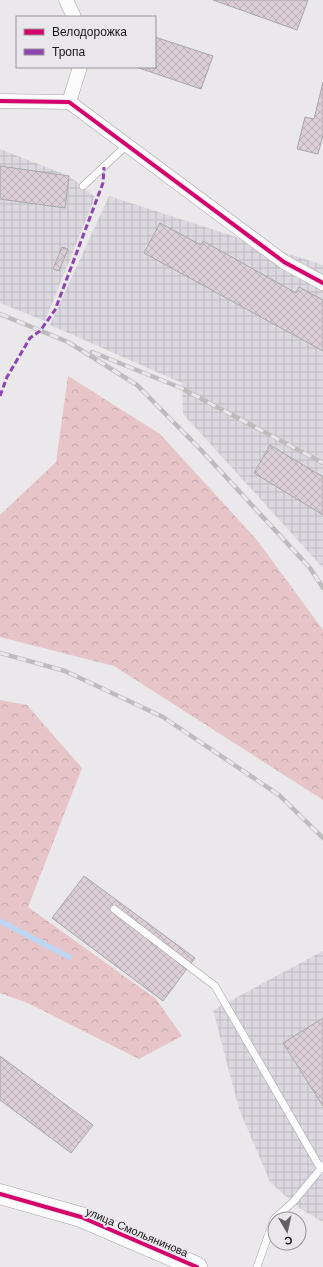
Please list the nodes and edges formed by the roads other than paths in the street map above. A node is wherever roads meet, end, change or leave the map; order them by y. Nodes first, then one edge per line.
1 (66, 0) edge
2 (74, 16) edge
3 (80, 68) edge
4 (0, 101) edge
5 (69, 102) junction
6 (126, 145) junction
7 (83, 186) dead end
8 (323, 283) edge
9 (114, 909) dead end
10 (322, 1168) edge
11 (1, 1195) edge
12 (257, 1265) edge
13 (197, 1267) edge

1 - 2 street
3 - 5 street
4 - 5 street
5 - 6 street
6 - 7 lane
6 - 8 street
9 - 10 lane
10 - 12 lane
11 - 13 street, улица Смольянинова

